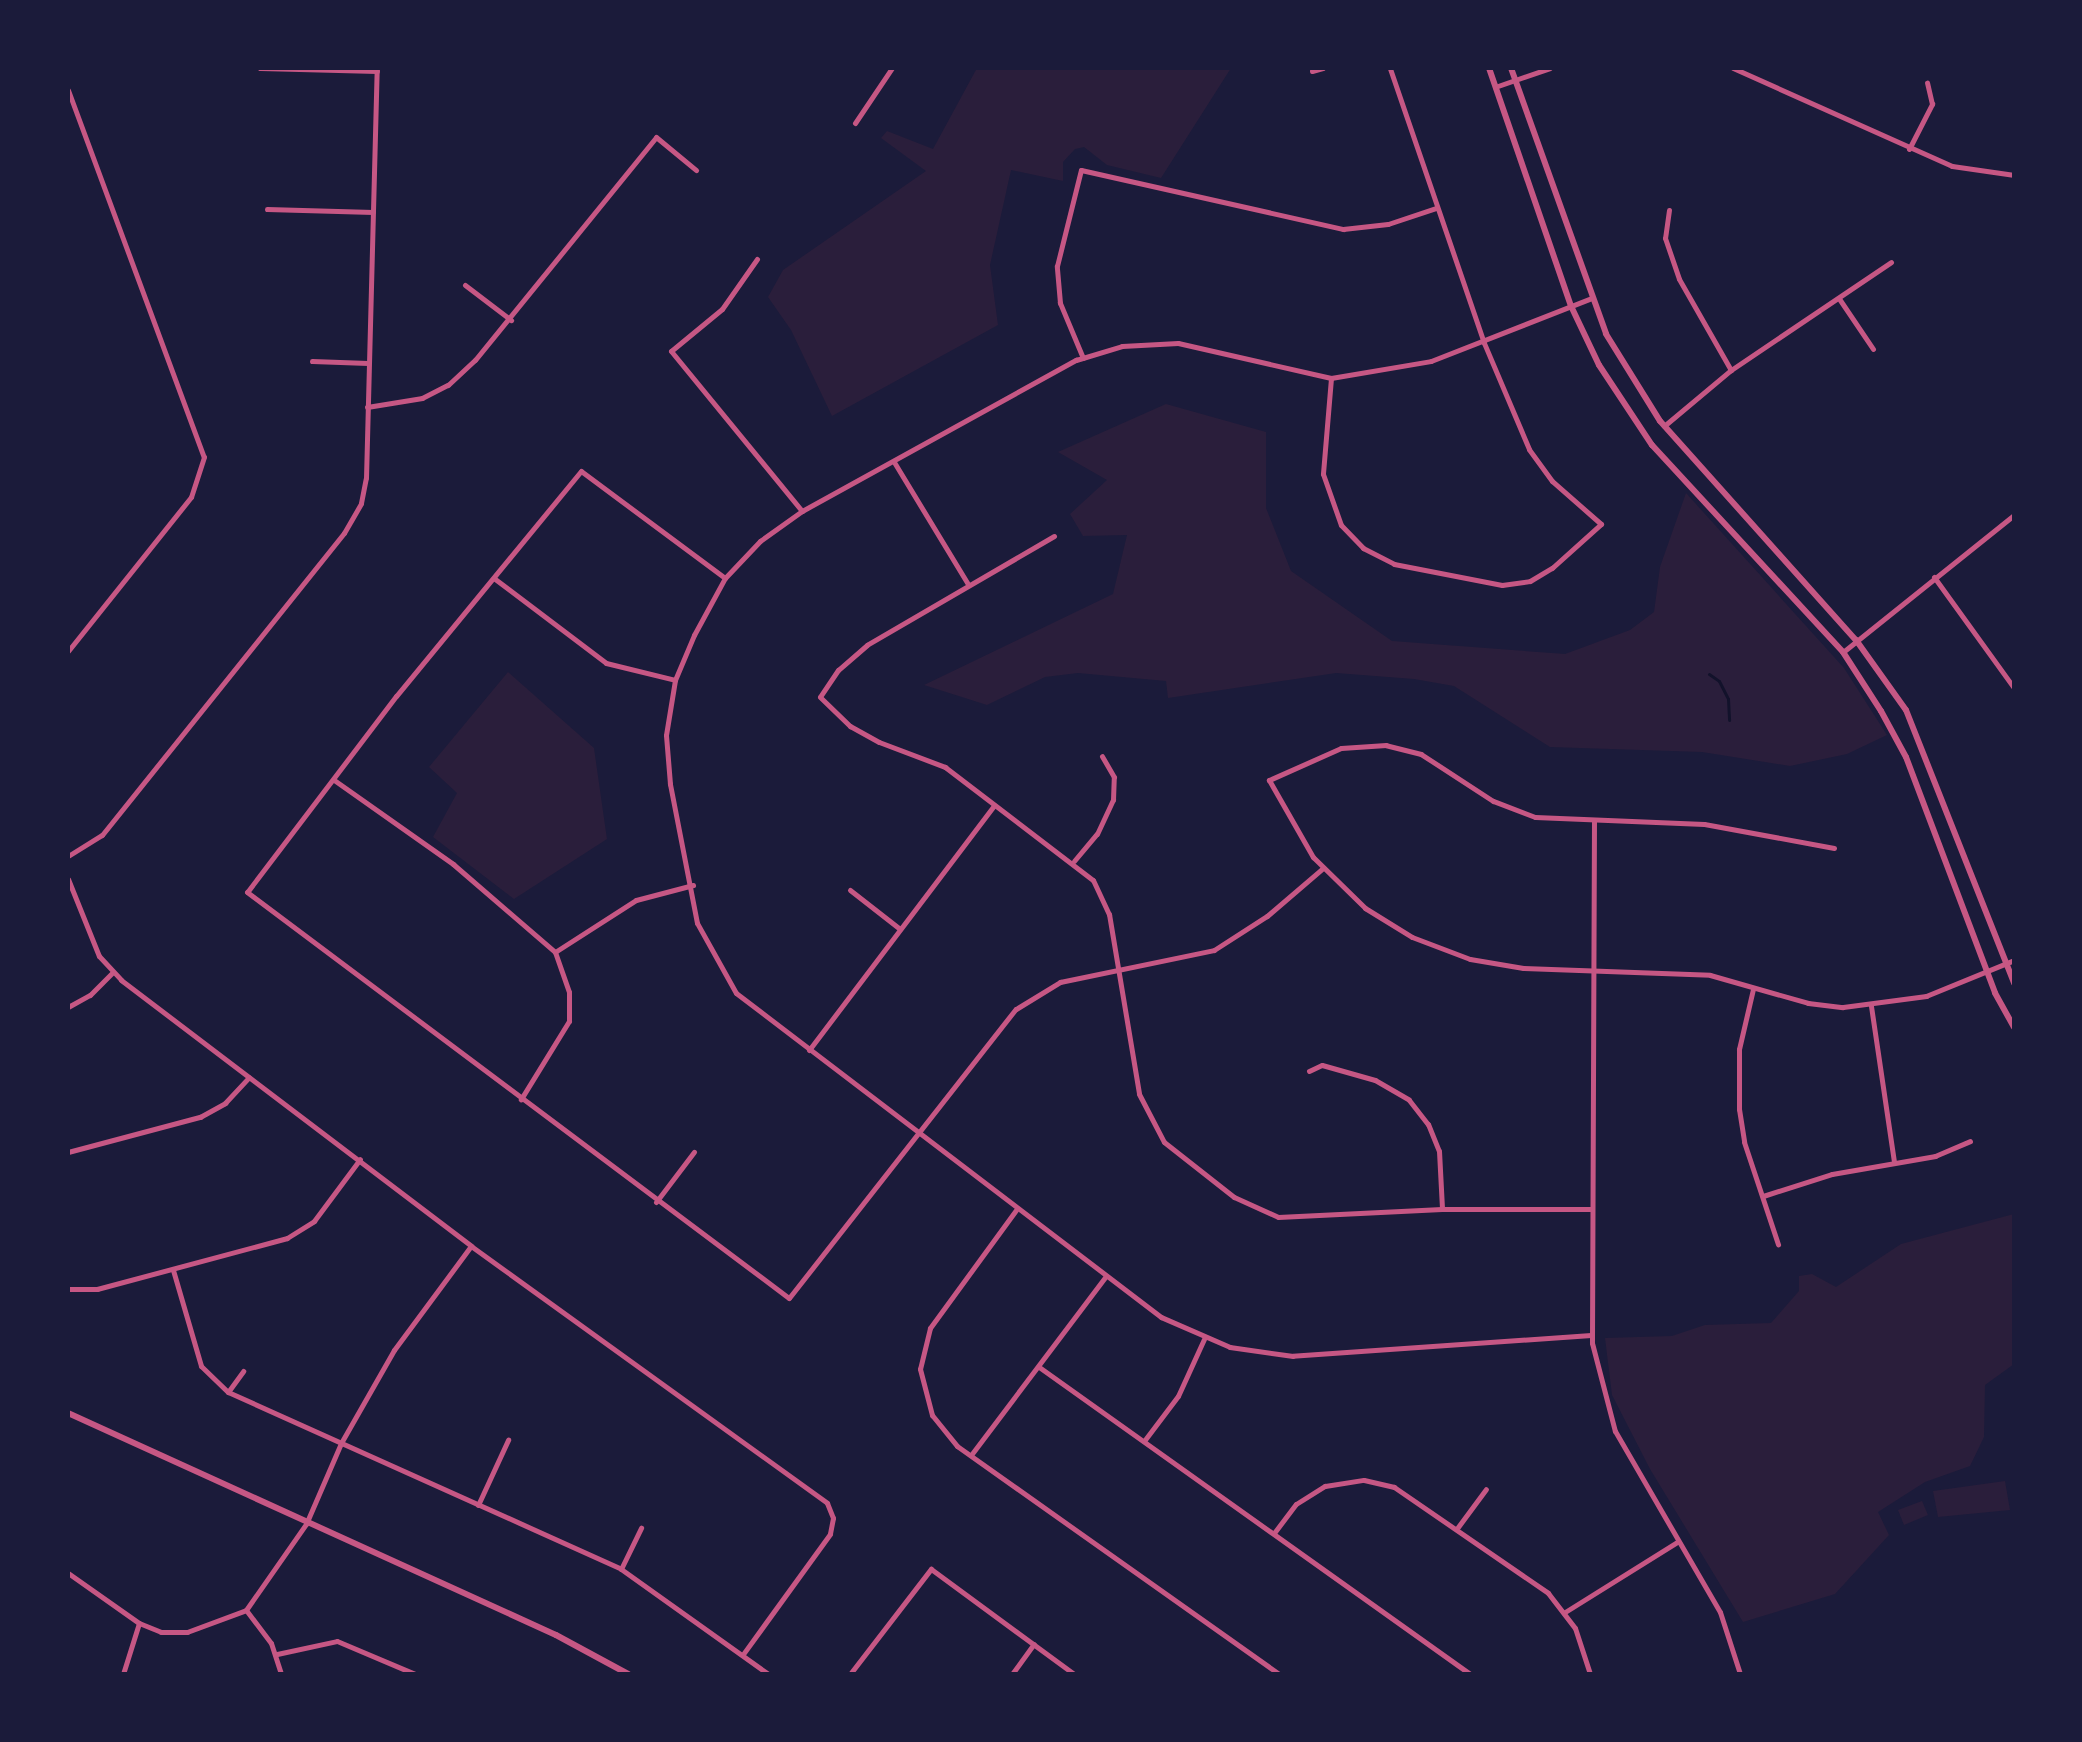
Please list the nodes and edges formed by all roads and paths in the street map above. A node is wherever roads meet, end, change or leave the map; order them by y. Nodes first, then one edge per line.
1 (260, 68) edge
2 (892, 68) edge
3 (1323, 68) edge
4 (1390, 68) edge
5 (1489, 68) edge
6 (1511, 68) edge
7 (1550, 68) edge
8 (1733, 68) edge
9 (1756, 68) edge
10 (377, 69) edge
11 (1312, 71) dead end
12 (1753, 75) junction
13 (1514, 79) junction
14 (1927, 83) dead end
15 (1495, 87) junction
16 (68, 90) edge
17 (855, 123) dead end
18 (1909, 149) junction
19 (696, 170) dead end
20 (2014, 175) edge
21 (1436, 208) junction
22 (267, 209) dead end
23 (1669, 210) dead end
24 (373, 212) junction
25 (757, 259) dead end
26 (1891, 262) dead end
27 (465, 285) dead end
28 (1592, 298) junction
29 (1840, 300) junction
30 (1571, 306) junction
31 (511, 320) junction
32 (1484, 343) junction
33 (1873, 349) dead end
34 (1083, 358) junction
35 (312, 361) dead end
36 (368, 363) junction
37 (1731, 370) junction
38 (1331, 378) junction
39 (367, 407) junction
40 (1664, 426) junction
41 (894, 462) junction
42 (802, 511) junction
43 (2014, 515) edge
44 (1054, 536) dead end
45 (1934, 577) junction
46 (725, 578) junction
47 (495, 579) junction
48 (968, 585) junction
49 (1856, 640) junction
50 (68, 651) edge
51 (1843, 652) junction
52 (2012, 679) edge
53 (675, 680) junction
54 (2014, 688) edge
55 (1102, 756) dead end
56 (334, 780) junction
57 (994, 805) junction
58 (1594, 820) junction
59 (1834, 848) dead end
60 (68, 856) edge
61 (1074, 861) junction
62 (1323, 868) junction
63 (68, 879) edge
64 (693, 885) junction
65 (850, 890) dead end
66 (900, 929) junction
67 (555, 952) junction
68 (2014, 960) edge
69 (2004, 964) junction
70 (1594, 969) junction
71 (1119, 971) junction
72 (1987, 972) junction
73 (112, 973) junction
74 (2014, 983) edge
75 (1753, 989) junction
76 (1871, 1006) junction
77 (68, 1007) edge
78 (2014, 1027) edge
79 (809, 1050) junction
80 (1309, 1071) dead end
81 (249, 1077) junction
82 (521, 1099) junction
83 (919, 1134) junction
84 (1970, 1141) dead end
85 (68, 1152) edge
86 (694, 1152) dead end
87 (360, 1159) junction
88 (1894, 1161) junction
89 (1763, 1196) junction
90 (656, 1202) junction
91 (1442, 1209) junction
92 (1592, 1209) junction
93 (1016, 1210) junction
94 (1778, 1244) dead end
95 (471, 1246) junction
96 (173, 1270) junction
97 (1105, 1277) junction
98 (68, 1289) edge
99 (1591, 1335) junction
100 (1204, 1339) junction
101 (1039, 1367) junction
102 (243, 1371) dead end
103 (228, 1392) junction
104 (68, 1413) edge
105 (508, 1440) dead end
106 (1144, 1441) junction
107 (341, 1443) junction
108 (971, 1455) junction
109 (1486, 1489) dead end
110 (478, 1505) junction
111 (306, 1524) junction
112 (1458, 1527) junction
113 (641, 1528) dead end
114 (1274, 1533) junction
115 (1677, 1542) junction
116 (621, 1569) junction
117 (68, 1573) edge
118 (246, 1610) junction
119 (1565, 1612) junction
120 (139, 1623) junction
121 (1034, 1644) junction
122 (277, 1654) junction
123 (743, 1654) junction
124 (123, 1674) edge
125 (281, 1674) edge
126 (415, 1674) edge
127 (628, 1674) edge
128 (768, 1674) edge
129 (850, 1674) edge
130 (1012, 1674) edge
131 (1074, 1674) edge
132 (1279, 1674) edge
133 (1470, 1674) edge
134 (1590, 1674) edge
135 (1740, 1674) edge

1 - 10 street
2 - 17 street
3 - 11 street
4 - 21 street
5 - 15 street
6 - 13 street
7 - 13 street
8 - 12 street
9 - 12 street
10 - 24 street
12 - 18 street
13 - 15 street
13 - 28 street
14 - 18 street
15 - 30 street
16 - 50 street
18 - 20 street
19 - 31 street
21 - 32 street
21 - 34 street
22 - 24 street
23 - 37 street
24 - 36 street
25 - 42 street
26 - 29 street
27 - 31 street
28 - 30 street
28 - 40 street
29 - 33 street
29 - 37 street
30 - 32 street
30 - 51 street
31 - 39 street
32 - 38 street
32 - 38 street
34 - 38 street
34 - 41 street
35 - 36 street
36 - 39 street
37 - 40 street
39 - 60 street
40 - 49 street
41 - 42 street
41 - 48 street
42 - 46 street
43 - 45 street
44 - 48 street
45 - 49 street
45 - 52 street
46 - 47 street
46 - 53 street
47 - 53 street
47 - 56 street
48 - 57 street
49 - 51 street
49 - 69 street
51 - 72 street
52 - 54 street
53 - 64 street
55 - 61 street
56 - 67 street
56 - 82 street
57 - 61 street
57 - 66 street
58 - 59 street
58 - 62 street
58 - 70 street
61 - 71 street
62 - 70 street
62 - 71 street
63 - 73 street
64 - 67 street
64 - 79 street
65 - 66 street
66 - 79 street
67 - 82 street
68 - 69 street
69 - 72 street
69 - 74 street
70 - 75 street
70 - 92 street
71 - 83 street
71 - 91 street
72 - 76 street
72 - 78 street
73 - 77 street
73 - 81 street
75 - 76 street
75 - 89 street
76 - 88 street
79 - 83 street
80 - 91 street
81 - 85 street
81 - 87 street
82 - 90 street
83 - 90 street
83 - 93 street
84 - 88 street
86 - 90 street
87 - 95 street
87 - 96 street
88 - 89 street
89 - 94 street
91 - 92 street
92 - 99 street
93 - 97 street
93 - 108 street
95 - 107 street
95 - 123 street
96 - 98 street
96 - 103 street
97 - 100 street
97 - 101 street
99 - 100 street
99 - 115 street
100 - 106 street
101 - 106 street
101 - 108 street
102 - 103 street
103 - 107 street
104 - 111 street
105 - 110 street
106 - 114 street
107 - 110 street
107 - 111 street
108 - 132 street
109 - 112 street
110 - 116 street
111 - 118 street
111 - 127 street
112 - 114 street
112 - 119 street
113 - 116 street
114 - 133 street
115 - 119 street
115 - 135 street
116 - 123 street
117 - 120 street
118 - 120 street
118 - 122 street
119 - 134 street
120 - 124 street
121 - 129 street
121 - 130 street
121 - 131 street
122 - 125 street
122 - 126 street
123 - 128 street

